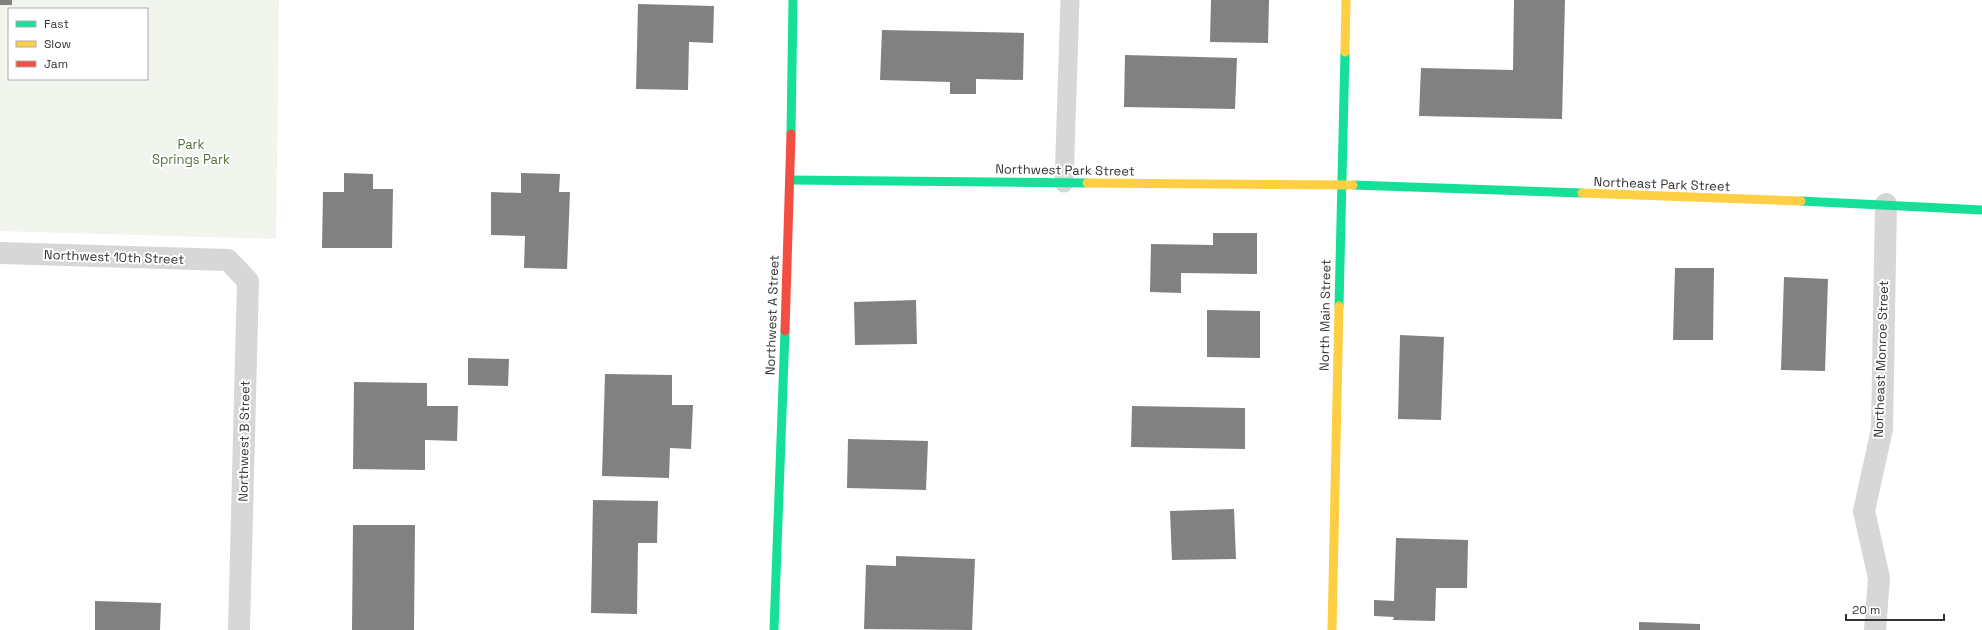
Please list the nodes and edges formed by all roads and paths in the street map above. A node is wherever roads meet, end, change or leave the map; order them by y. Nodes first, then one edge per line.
1 (792, 0) edge
2 (1070, 0) edge
3 (1346, 0) edge
4 (790, 180) junction
5 (1064, 182) junction
6 (1341, 185) junction
7 (1886, 204) junction
8 (1982, 210) edge
9 (0, 254) edge
10 (228, 260) joint
11 (239, 630) edge
12 (774, 630) edge
13 (1332, 630) edge
14 (1875, 630) edge

1 - 4 street, Northwest A Street
2 - 5 lane
3 - 6 street, North Main Street
4 - 5 street, Northwest Park Street
4 - 12 street, Northwest A Street
5 - 6 street, Northwest Park Street
6 - 7 street, Northeast Park Street
6 - 13 street, North Main Street
7 - 8 street, Northeast Park Street
7 - 14 street, Northeast Monroe Street
9 - 10 street, Northwest 10th Street
10 - 11 street, Northwest B Street

